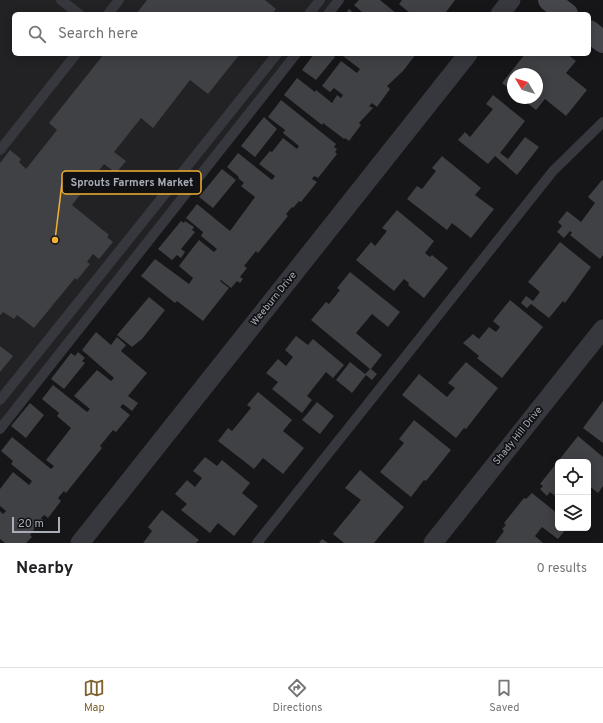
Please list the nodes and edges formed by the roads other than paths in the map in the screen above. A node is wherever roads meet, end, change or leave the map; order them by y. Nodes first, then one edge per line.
1 (61, 0) edge
2 (119, 0) edge
3 (320, 0) edge
4 (339, 0) edge
5 (511, 0) edge
6 (549, 0) edge
7 (76, 12) edge
8 (110, 12) edge
9 (311, 12) edge
10 (330, 12) edge
11 (502, 12) edge
12 (564, 12) edge
13 (74, 56) edge
14 (275, 56) edge
15 (294, 56) edge
16 (466, 56) edge
17 (603, 122) edge
18 (0, 150) edge
19 (603, 329) edge
20 (0, 400) edge
21 (0, 429) edge
22 (80, 543) edge
23 (257, 543) edge
24 (433, 543) edge

1 - 7 lane
2 - 8 lane
3 - 9 lane
4 - 10 lane
5 - 11 street
6 - 12 street
13 - 18 lane
14 - 20 lane
15 - 21 lane
16 - 22 street, Weeburn Drive
17 - 23 lane
19 - 24 street, Shady Hill Drive

